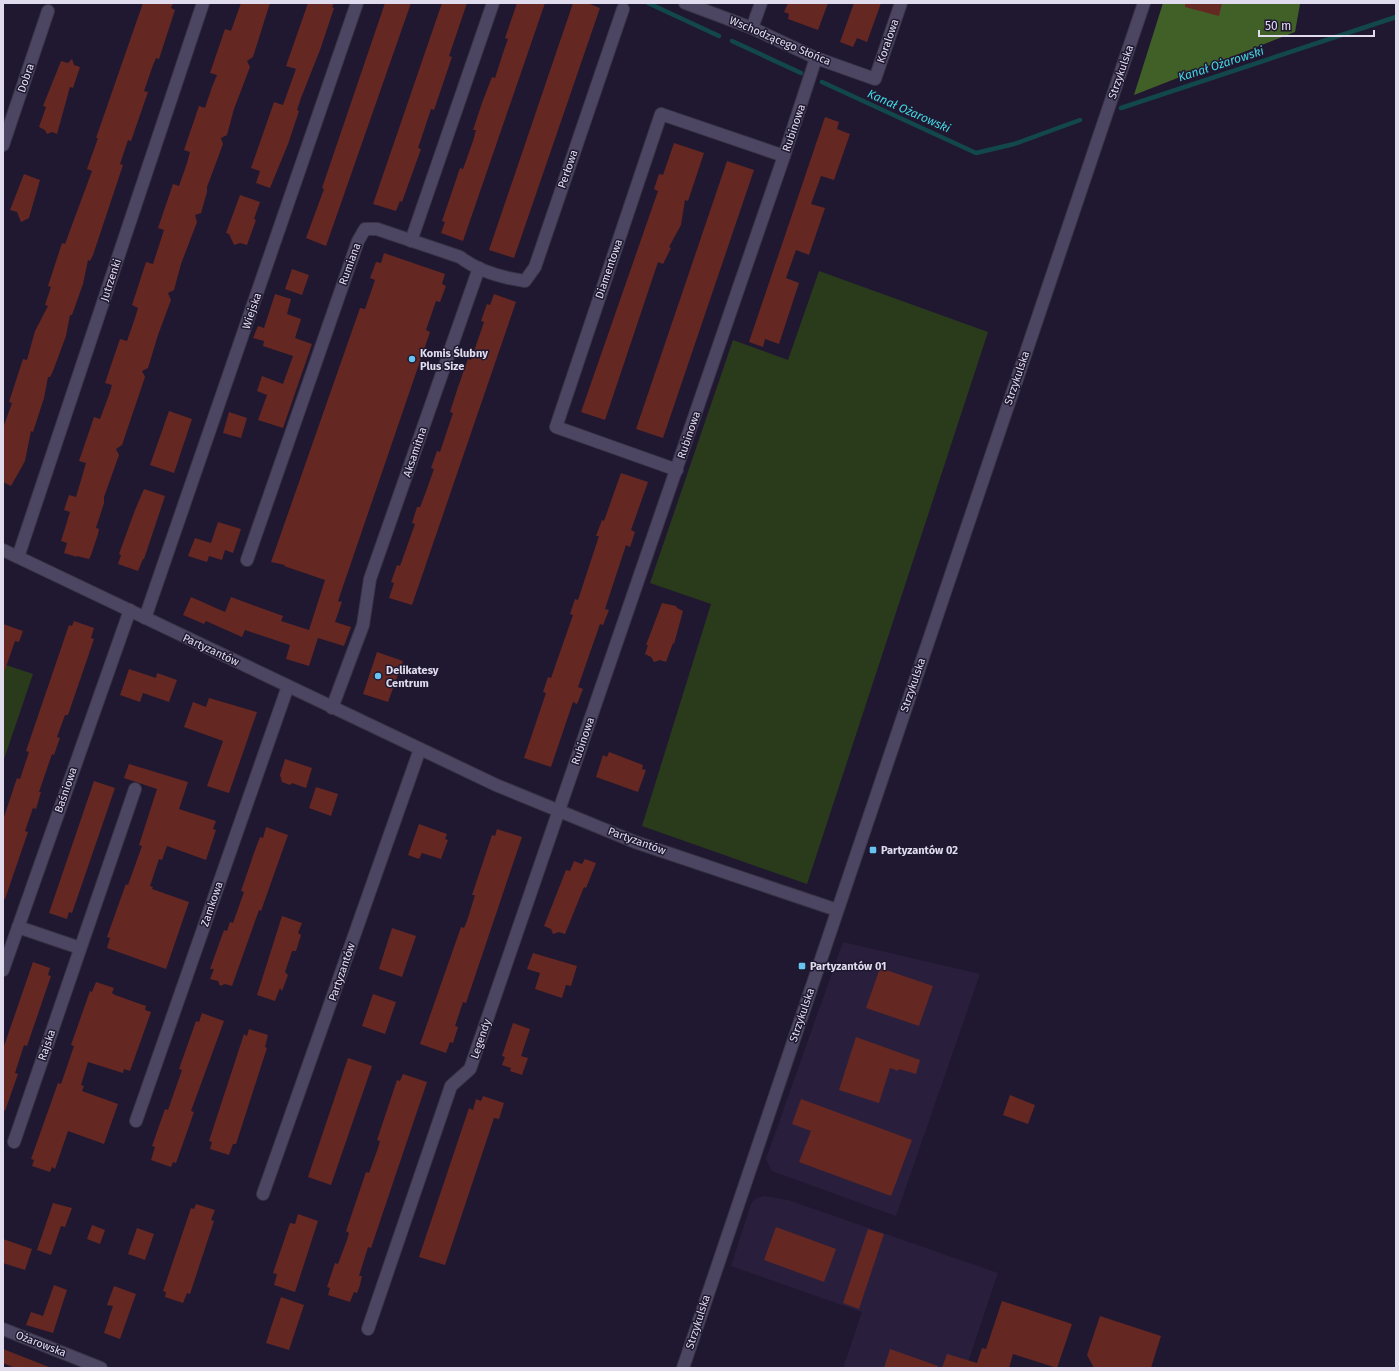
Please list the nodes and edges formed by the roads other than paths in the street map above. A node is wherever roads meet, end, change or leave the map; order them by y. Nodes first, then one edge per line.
1 (202, 3) edge
2 (357, 3) edge
3 (493, 3) edge
4 (685, 3) edge
5 (761, 3) edge
6 (902, 3) edge
7 (1144, 3) edge
8 (623, 9) dead end
9 (48, 11) dead end
10 (752, 28) junction
11 (816, 58) junction
12 (875, 78) joint
13 (3, 145) edge
14 (784, 156) junction
15 (411, 241) junction
16 (479, 268) junction
17 (677, 470) junction
18 (3, 550) edge
19 (18, 557) junction
20 (247, 560) dead end
21 (130, 610) junction
22 (144, 618) junction
23 (288, 686) junction
24 (332, 708) junction
25 (420, 749) junction
26 (135, 789) dead end
27 (559, 811) junction
28 (837, 910) junction
29 (18, 927) junction
30 (80, 948) junction
31 (3, 970) edge
32 (136, 1121) dead end
33 (14, 1142) dead end
34 (263, 1194) dead end
35 (3, 1329) edge
36 (368, 1329) dead end
37 (101, 1368) edge
38 (683, 1368) edge

1 - 19 street, Jutrzenki
2 - 22 street, Wiejska
3 - 15 street
4 - 10 street, Wschodzącego Słońca
5 - 10 street
6 - 12 street, Koralowa
7 - 28 street, Strzykulska
8 - 16 street, Perłowa
9 - 13 street, Dobra
10 - 11 street, Wschodzącego Słońca
11 - 12 street, Wschodzącego Słońca
11 - 14 street, Rubinowa
14 - 17 street, Rubinowa
14 - 17 street, Diamentowa
15 - 16 street
15 - 20 street, Rumiana
16 - 24 street, Aksamitna
17 - 27 street, Rubinowa
18 - 19 street, Partyzantów
19 - 21 street, Partyzantów
21 - 22 street, Partyzantów
21 - 29 street, Baśniowa
22 - 23 street, Partyzantów
23 - 24 street, Partyzantów
23 - 32 street, Zamkowa
24 - 25 street, Partyzantów
25 - 27 street, Partyzantów
25 - 34 street, Partyzantów
26 - 30 street, Rajska
27 - 28 street, Partyzantów
27 - 36 street, Legendy
28 - 38 street, Strzykulska
29 - 30 street
29 - 31 street, Baśniowa
30 - 33 street, Rajska
35 - 37 street, Ożarowska

